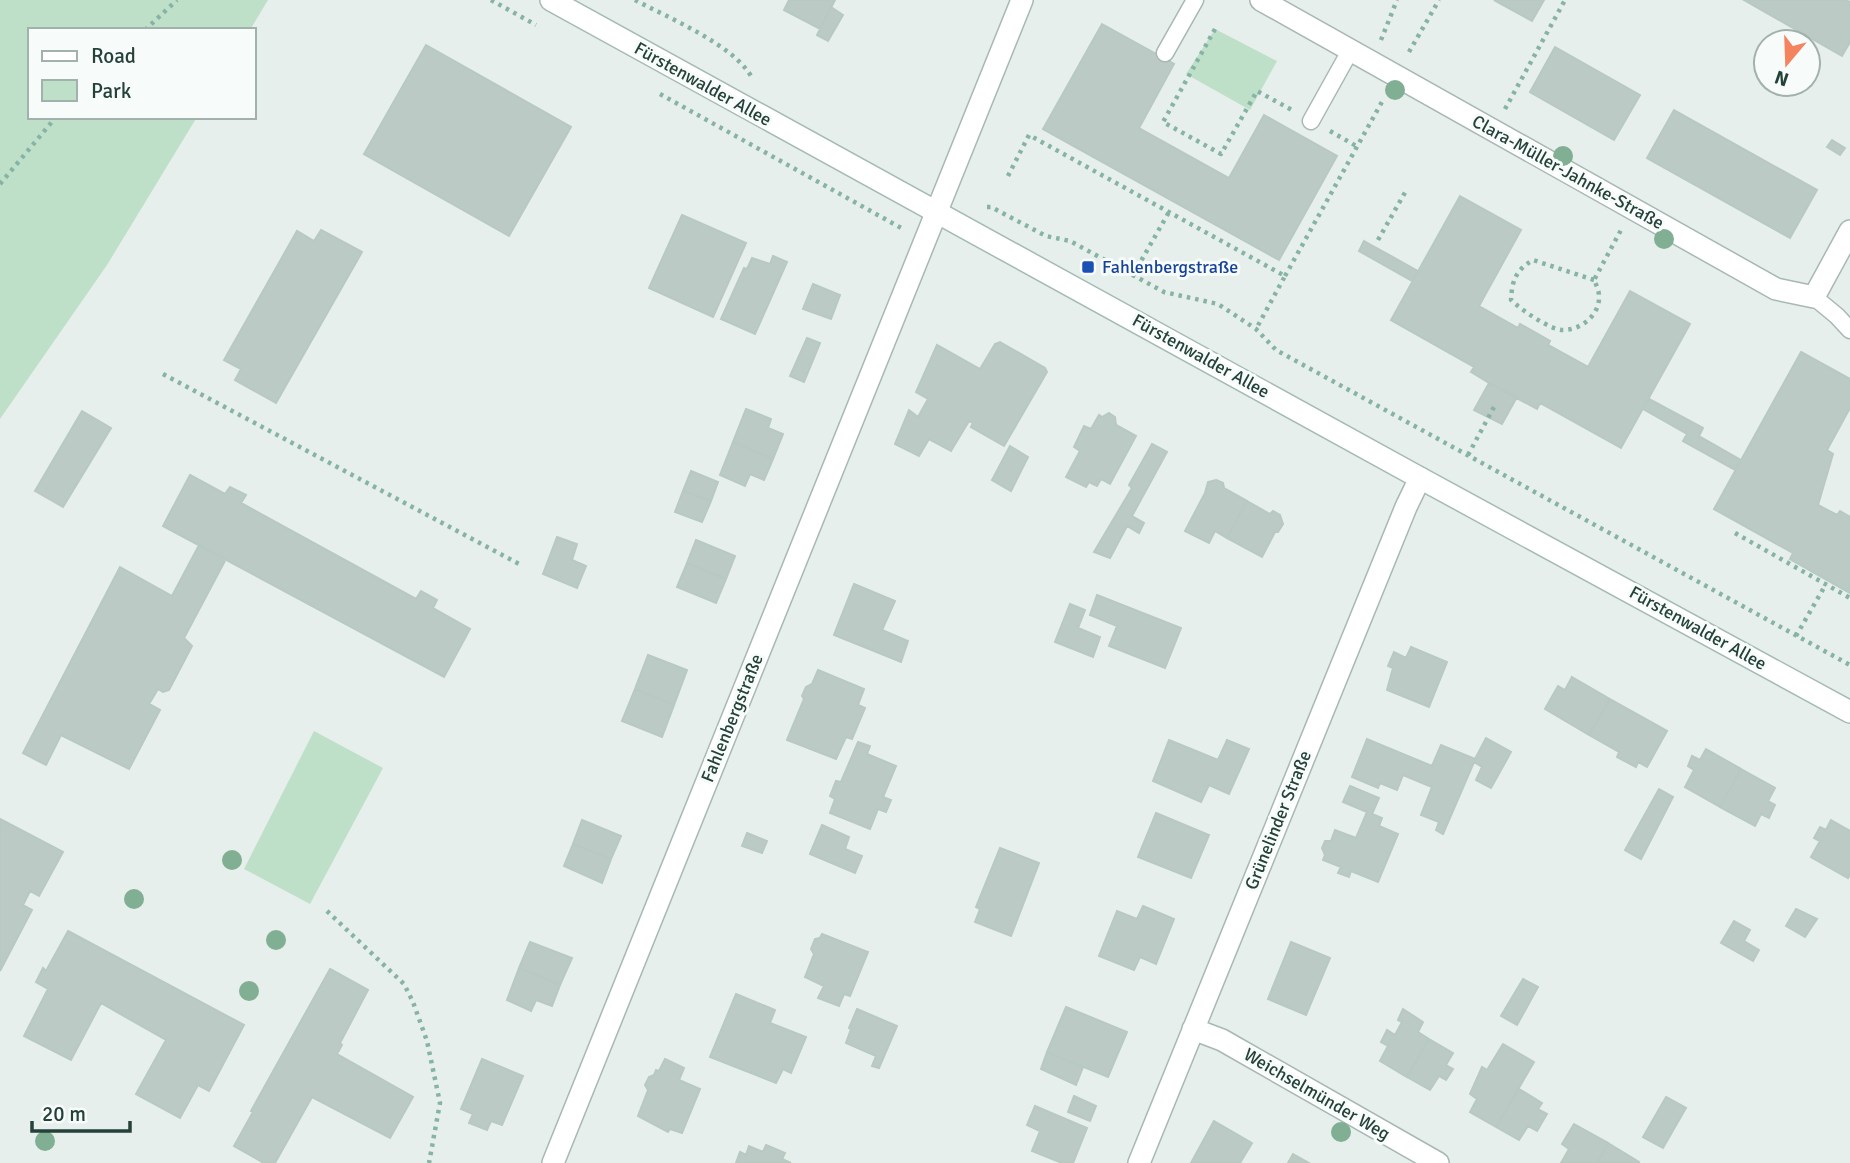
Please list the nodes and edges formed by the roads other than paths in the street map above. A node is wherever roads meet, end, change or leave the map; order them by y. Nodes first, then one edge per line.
1 (551, 0) edge
2 (1022, 0) edge
3 (1195, 0) edge
4 (1261, 0) edge
5 (1350, 51) junction
6 (1165, 53) dead end
7 (1311, 121) road end
8 (936, 211) junction
9 (1850, 231) edge
10 (1814, 298) junction
11 (1850, 330) edge
12 (1420, 478) junction
13 (1850, 712) edge
14 (1193, 1029) junction
15 (553, 1163) edge
16 (1139, 1163) edge
17 (1438, 1163) edge

1 - 8 street, Fürstenwalder Allee
2 - 8 street, Fahlenbergstraße
3 - 6 lane
4 - 5 street, Clara-Müller-Jahnke-Straße
5 - 7 lane
5 - 10 street, Clara-Müller-Jahnke-Straße
8 - 12 street, Fürstenwalder Allee
8 - 15 street, Fahlenbergstraße
9 - 10 street
10 - 11 lane
12 - 13 street, Fürstenwalder Allee
12 - 14 street, Grünelinder Straße
14 - 16 street, Grünelinder Straße
14 - 17 street, Weichselmünder Weg

